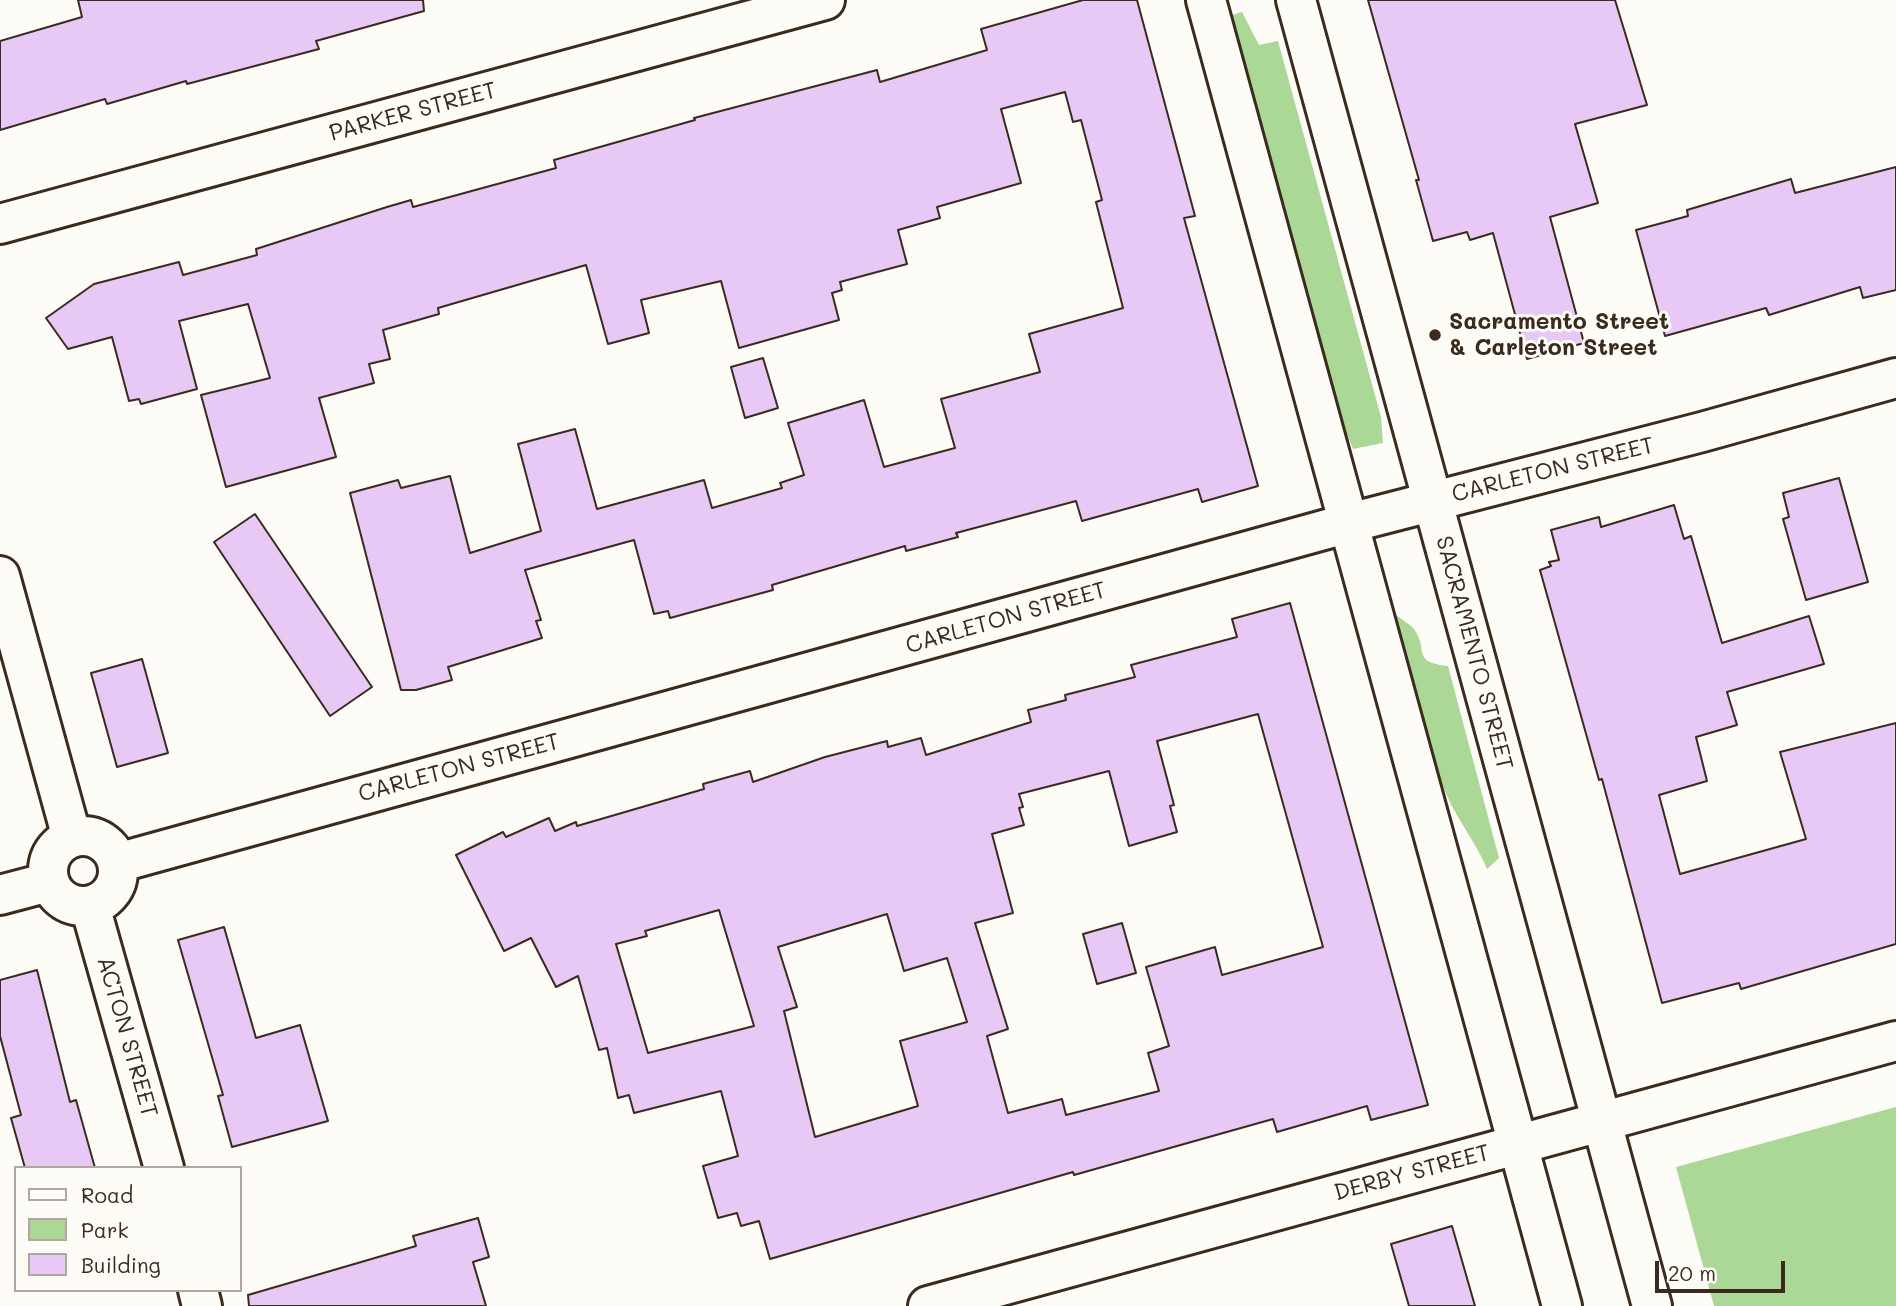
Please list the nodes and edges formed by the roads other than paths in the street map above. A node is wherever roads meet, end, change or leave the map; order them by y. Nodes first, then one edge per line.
1 (825, 0) edge
2 (1206, 0) edge
3 (1296, 0) edge
4 (0, 224) edge
5 (1896, 378) edge
6 (1433, 501) junction
7 (1349, 523) junction
8 (0, 576) edge
9 (72, 838) junction
10 (117, 863) junction
11 (49, 882) junction
12 (0, 895) edge
13 (90, 906) junction
14 (1896, 1041) edge
15 (1601, 1121) junction
16 (1518, 1144) junction
17 (163, 1166) edge
18 (928, 1306) edge
19 (1562, 1306) edge
20 (1652, 1306) edge

1 - 4 street, PARKER STREET
2 - 7 street
3 - 6 street, SACRAMENTO STREET
5 - 6 street, CARLETON STREET
6 - 7 street, CARLETON STREET
6 - 15 street, SACRAMENTO STREET
7 - 10 street, CARLETON STREET
7 - 16 street
8 - 9 street
9 - 10 street
9 - 11 street
10 - 13 street
11 - 12 street
11 - 13 street
13 - 17 street, ACTON STREET
14 - 15 street, DERBY STREET
15 - 16 street, DERBY STREET
15 - 20 street, SACRAMENTO STREET
16 - 18 street, DERBY STREET
16 - 19 street

